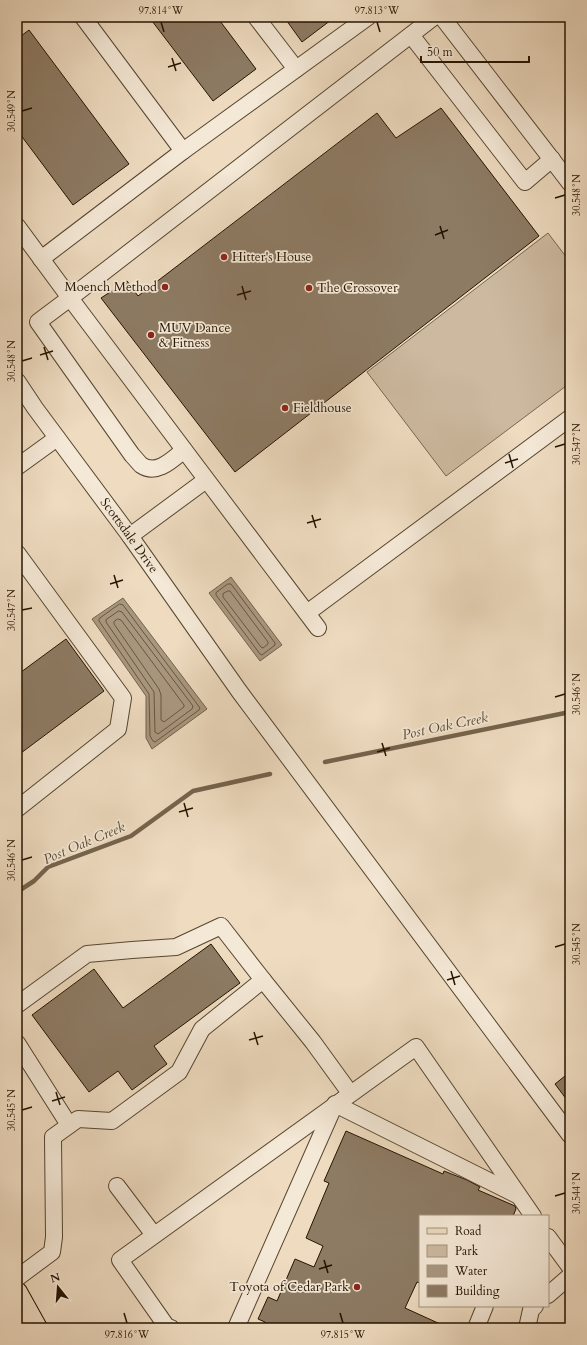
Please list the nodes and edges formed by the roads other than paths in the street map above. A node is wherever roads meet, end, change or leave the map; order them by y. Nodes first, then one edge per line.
1 (83, 17) edge
2 (256, 17) edge
3 (368, 17) edge
4 (434, 17) edge
5 (442, 17) edge
6 (411, 35) junction
7 (296, 69) junction
8 (183, 151) junction
9 (552, 159) junction
10 (570, 183) edge
11 (17, 226) edge
12 (41, 259) junction
13 (70, 298) junction
14 (17, 381) edge
15 (570, 418) edge
16 (56, 438) junction
17 (184, 450) junction
18 (17, 467) edge
19 (206, 480) junction
20 (130, 536) junction
21 (17, 553) edge
22 (307, 613) junction
23 (318, 628) dead end
24 (17, 809) edge
25 (263, 980) junction
26 (17, 1006) edge
27 (17, 1043) edge
28 (350, 1093) junction
29 (335, 1104) junction
30 (69, 1125) junction
31 (570, 1135) edge
32 (117, 1186) dead end
33 (520, 1196) junction
34 (532, 1215) edge
35 (154, 1235) junction
36 (549, 1238) edge
37 (570, 1267) edge
38 (570, 1276) edge
39 (17, 1278) edge
40 (17, 1292) edge
41 (549, 1294) edge
42 (485, 1307) edge
43 (534, 1307) edge
44 (37, 1328) edge
45 (170, 1328) edge
46 (236, 1328) edge
47 (476, 1328) edge
48 (527, 1328) edge

1 - 8 street
2 - 7 street
3 - 7 street
4 - 6 street
5 - 9 street
6 - 9 street
6 - 13 street
7 - 8 street
8 - 12 street
9 - 10 street
11 - 12 street
12 - 13 street
13 - 17 street
13 - 17 street
14 - 16 street, Scottsdale Drive
15 - 22 street
16 - 18 street
16 - 20 street, Scottsdale Drive
17 - 19 street
19 - 20 street
19 - 22 street
20 - 31 street, Scottsdale Drive
21 - 24 street
22 - 23 street
25 - 26 street
25 - 28 street
25 - 30 street
27 - 30 street
28 - 29 street
28 - 33 street
29 - 33 street
29 - 35 street
29 - 46 street
30 - 39 street
32 - 35 street
33 - 34 street
35 - 45 street
36 - 37 street
38 - 41 street
40 - 44 main road
42 - 47 street
43 - 48 street

